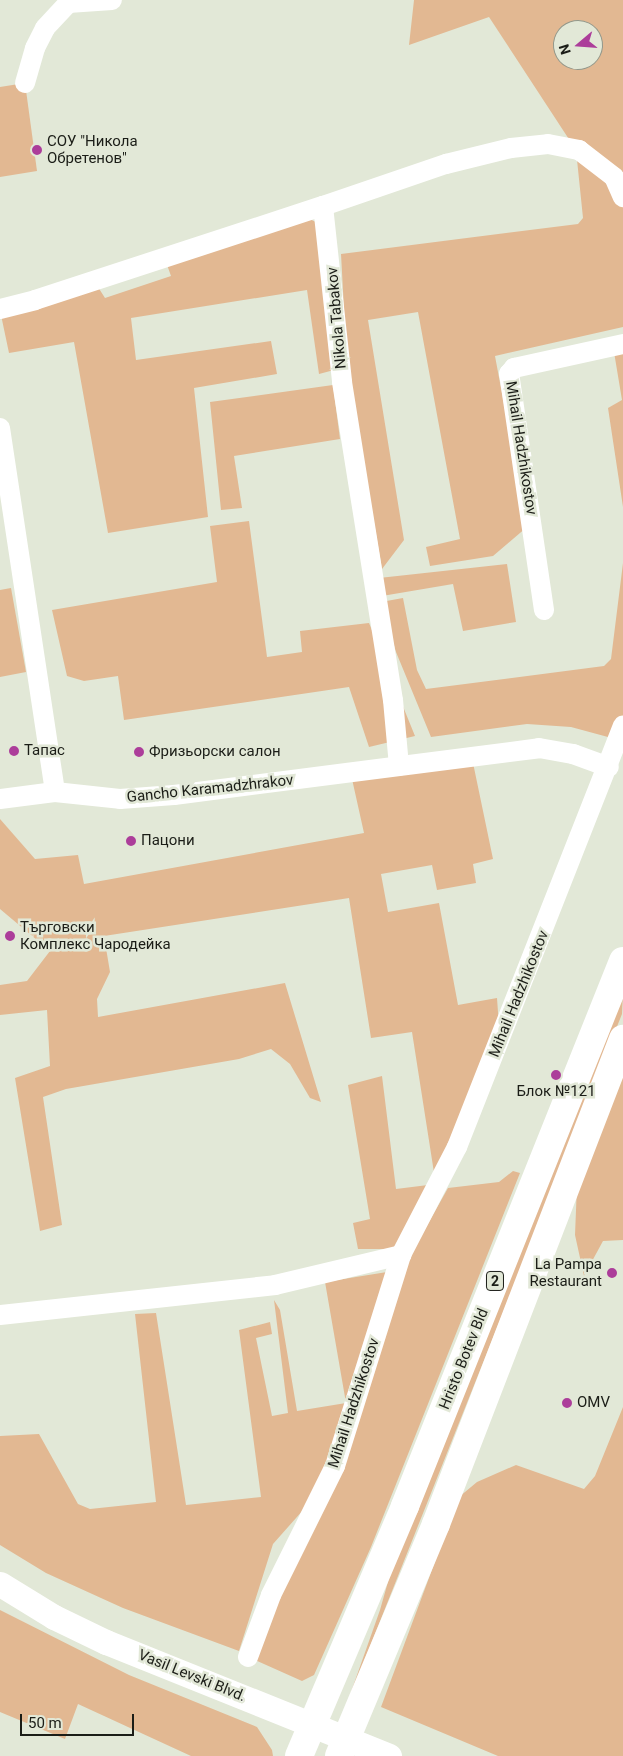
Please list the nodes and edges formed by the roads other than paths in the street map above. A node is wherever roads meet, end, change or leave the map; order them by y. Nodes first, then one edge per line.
1 (112, 0) edge
2 (25, 83) dead end
3 (623, 197) edge
4 (323, 206) junction
5 (0, 309) edge
6 (623, 344) edge
7 (0, 428) edge
8 (544, 610) dead end
9 (623, 726) edge
10 (399, 766) junction
11 (609, 767) junction
12 (55, 792) junction
13 (0, 799) edge
14 (623, 961) edge
15 (617, 987) edge
16 (622, 1041) edge
17 (401, 1255) junction
18 (0, 1315) edge
19 (0, 1584) edge
20 (248, 1657) dead end
21 (312, 1726) junction
22 (342, 1748) edge
23 (299, 1756) edge
24 (389, 1756) edge

1 - 2 street
3 - 4 street
4 - 5 street
4 - 10 street, Nikola Tabakov
6 - 8 street, Mihail Hadzhikostov
7 - 12 street
9 - 11 street, Mihail Hadzhikostov
10 - 11 street, Gancho Karamadzhrakov
10 - 12 street, Gancho Karamadzhrakov
11 - 17 street, Mihail Hadzhikostov
12 - 13 street, Gancho Karamadzhrakov
14 - 15 highway, Hristo Botev Bld / 2
15 - 21 highway, Hristo Botev Bld / 2
16 - 22 highway, 2
17 - 18 street
17 - 20 street, Mihail Hadzhikostov
19 - 21 main road, Vasil Levski Blvd.
21 - 22 main road, Vasil Levski Blvd.
21 - 23 highway, Hristo Botev Bld / 2
22 - 24 main road, Vasil Levski Blvd.

